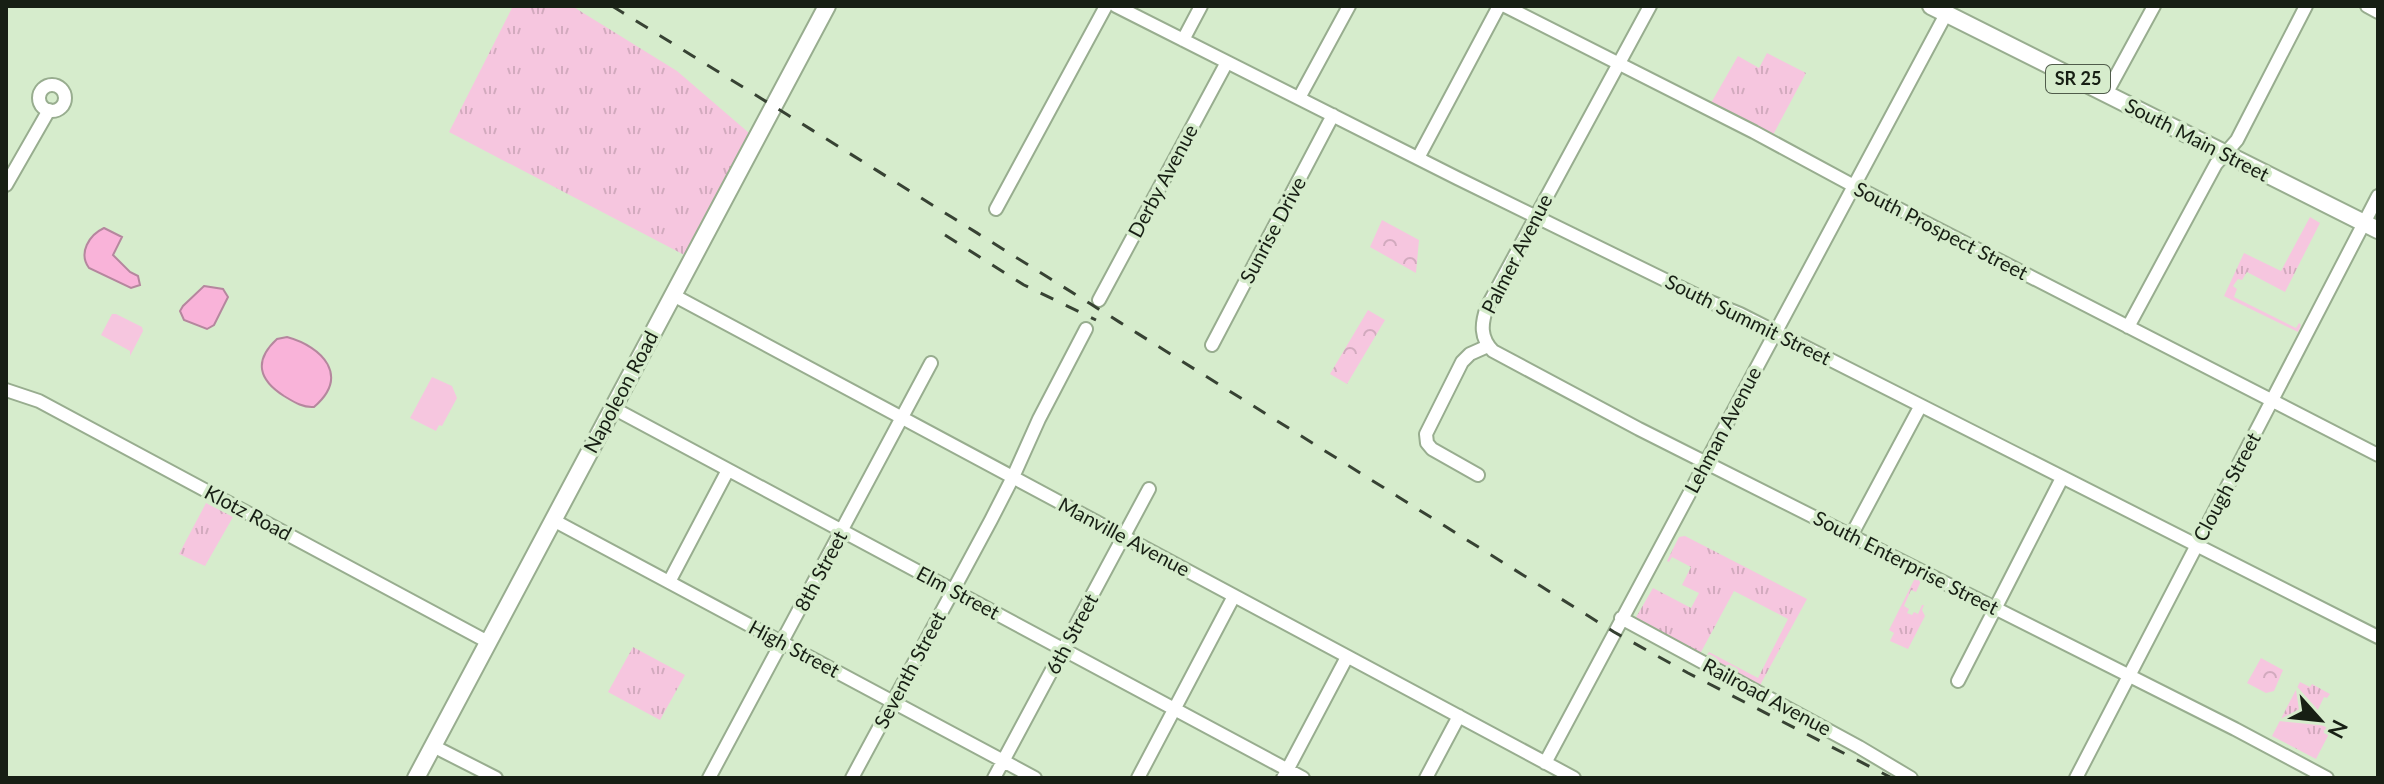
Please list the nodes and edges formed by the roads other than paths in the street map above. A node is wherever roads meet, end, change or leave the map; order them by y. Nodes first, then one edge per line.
1 (827, 6) edge
2 (1106, 6) edge
3 (1116, 6) edge
4 (1201, 6) edge
5 (1349, 6) edge
6 (1502, 6) edge
7 (1650, 6) edge
8 (2154, 6) edge
9 (2306, 6) edge
10 (2367, 6) edge
11 (1939, 10) edge
12 (2378, 12) edge
13 (1183, 40) junction
14 (1227, 62) junction
15 (1619, 63) junction
16 (2106, 94) junction
17 (1299, 98) junction
18 (49, 110) dead end
19 (1333, 115) junction
20 (2225, 154) junction
21 (1418, 158) junction
22 (6, 185) edge
23 (1854, 186) junction
24 (2378, 196) edge
25 (996, 209) dead end
26 (1535, 215) junction
27 (2371, 226) edge
28 (673, 295) junction
29 (1099, 300) dead end
30 (2128, 327) junction
31 (1086, 329) dead end
32 (1776, 333) junction
33 (1212, 345) dead end
34 (1488, 346) junction
35 (931, 363) dead end
36 (6, 390) edge
37 (2273, 400) junction
38 (1920, 407) junction
39 (613, 408) junction
40 (903, 417) junction
41 (2378, 455) edge
42 (1705, 462) junction
43 (728, 470) junction
44 (1478, 475) dead end
45 (1013, 477) junction
46 (2062, 478) junction
47 (1149, 489) dead end
48 (553, 520) junction
49 (841, 531) junction
50 (1851, 536) junction
51 (1123, 537) junction
52 (2197, 544) junction
53 (669, 582) junction
54 (953, 591) junction
55 (1234, 596) junction
56 (1995, 608) junction
57 (1621, 618) junction
58 (2378, 637) edge
59 (488, 642) junction
60 (783, 643) junction
61 (1063, 650) junction
62 (1347, 657) junction
63 (2129, 676) junction
64 (1958, 681) dead end
65 (893, 702) junction
66 (1174, 709) junction
67 (1459, 716) junction
68 (433, 746) junction
69 (1003, 761) junction
70 (1545, 763) junction
71 (1285, 774) edge
72 (1572, 777) edge
73 (416, 778) edge
74 (496, 778) edge
75 (709, 778) edge
76 (852, 778) edge
77 (994, 778) edge
78 (1035, 778) edge
79 (1138, 778) edge
80 (1303, 778) edge
81 (1426, 778) edge
82 (1911, 778) edge
83 (2076, 778) edge
84 (2327, 778) edge

1 - 28 main road, Napoleon Road
2 - 25 street
3 - 13 street, South Summit Street
4 - 13 street
5 - 17 street
6 - 15 street, South Prospect Street
6 - 21 street
7 - 15 street, Palmer Avenue
8 - 16 street
9 - 20 street
10 - 12 street
11 - 16 main road, South Main Street / SR 25
11 - 23 street, Lehman Avenue
13 - 14 street, South Summit Street
14 - 17 street, South Summit Street
14 - 29 street, Derby Avenue
15 - 23 street, South Prospect Street
15 - 26 street, Palmer Avenue
16 - 20 main road, South Main Street / SR 25
17 - 19 street, South Summit Street
18 - 22 street
19 - 21 street, South Summit Street
19 - 33 street, Sunrise Drive
20 - 27 main road, South Main Street / SR 25
20 - 30 street
21 - 26 street, South Summit Street
23 - 30 street, South Prospect Street
23 - 32 street, Lehman Avenue
24 - 27 street, Clough Street
26 - 32 street, South Summit Street
26 - 34 street, Palmer Avenue
27 - 37 street, Clough Street
28 - 39 main road, Napoleon Road
28 - 40 street, Manville Avenue
30 - 37 street, South Prospect Street
31 - 45 street
32 - 38 street, South Summit Street
32 - 42 street, Lehman Avenue
34 - 42 street, South Enterprise Street
34 - 44 street, Palmer Avenue
35 - 40 street, 8th Street
36 - 59 street, Klotz Road
37 - 41 street, South Prospect Street
37 - 52 street, Clough Street
38 - 46 street, South Summit Street
38 - 50 street
39 - 43 street, Elm Street
39 - 48 main road, Napoleon Road
40 - 45 street, Manville Avenue
40 - 49 street, 8th Street
42 - 50 street, South Enterprise Street
42 - 57 street, Lehman Avenue
43 - 49 street, Elm Street
43 - 53 street
45 - 51 street, Manville Avenue
45 - 54 street, Seventh Street
46 - 52 street, South Summit Street
46 - 56 street
47 - 51 street, 6th Street
48 - 53 street, High Street
48 - 59 main road, Napoleon Road
49 - 54 street, Elm Street
49 - 60 street, 8th Street
50 - 56 street, South Enterprise Street
51 - 55 street, Manville Avenue
51 - 61 street, 6th Street
52 - 58 street, South Summit Street
52 - 63 street, Clough Street
53 - 60 street, High Street
54 - 61 street, Elm Street
54 - 65 street, Seventh Street
55 - 62 street, Manville Avenue
55 - 66 street
56 - 63 street, South Enterprise Street
56 - 64 street
57 - 70 street, Lehman Avenue
57 - 82 street, Railroad Avenue
59 - 68 main road, Napoleon Road
60 - 65 street, High Street
60 - 75 street, 8th Street
61 - 66 street, Elm Street
61 - 69 street, 6th Street
62 - 67 street, Manville Avenue
62 - 71 street
63 - 83 street, Clough Street
63 - 84 street, South Enterprise Street
65 - 69 street, High Street
65 - 76 street, Seventh Street
66 - 71 street, Elm Street
66 - 79 street
67 - 70 street, Manville Avenue
67 - 81 street
68 - 73 main road, Napoleon Road
68 - 74 street
69 - 77 street, 6th Street
69 - 78 street, High Street
70 - 72 street, Manville Avenue
71 - 80 street, Elm Street

